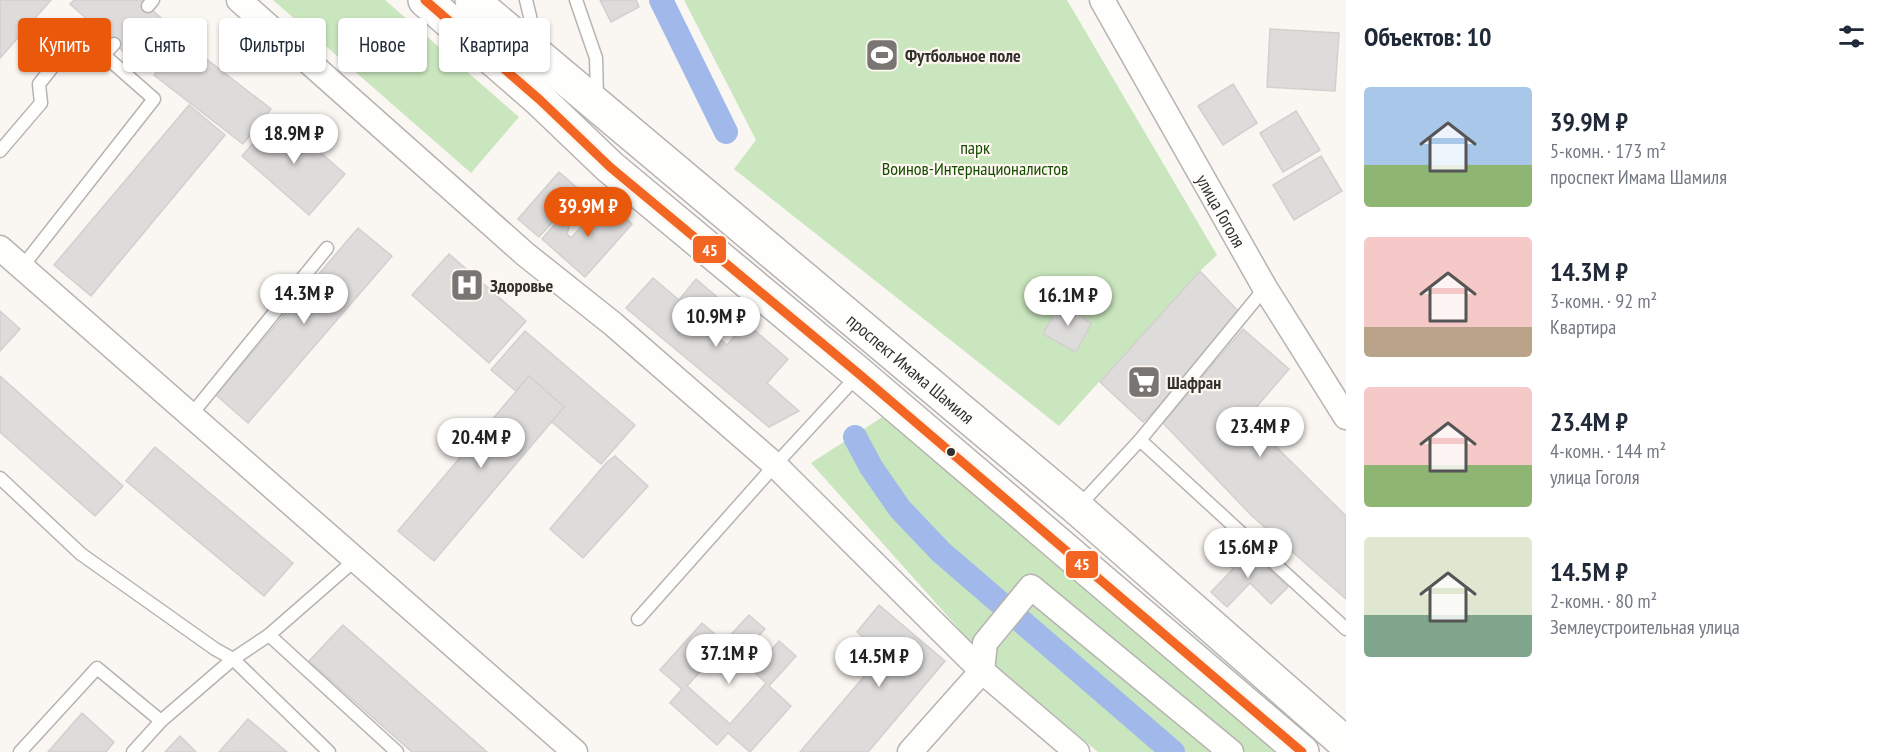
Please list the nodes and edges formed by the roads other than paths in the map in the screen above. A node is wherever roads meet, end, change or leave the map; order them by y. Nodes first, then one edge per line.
1 (239, 0) edge
2 (424, 0) edge
3 (472, 0) edge
4 (526, 0) edge
5 (576, 0) edge
6 (1102, 0) edge
7 (493, 18) edge
8 (530, 18) edge
9 (114, 44) dead end
10 (111, 47) edge
11 (111, 61) edge
12 (550, 66) edge
13 (49, 72) edge
14 (597, 106) junction
15 (0, 151) edge
16 (0, 248) edge
17 (327, 248) dead end
18 (22, 267) junction
19 (1265, 288) junction
20 (859, 374) junction
21 (191, 415) junction
22 (1346, 417) edge
23 (1140, 440) junction
24 (775, 465) junction
25 (0, 478) edge
26 (1077, 508) junction
27 (355, 560) junction
28 (638, 619) dead end
29 (1346, 629) edge
30 (269, 635) junction
31 (233, 659) junction
32 (982, 671) junction
33 (161, 721) junction
34 (1346, 744) edge
35 (20, 752) edge
36 (133, 752) edge
37 (330, 752) edge
38 (397, 752) edge
39 (575, 752) edge
40 (910, 752) edge
41 (1077, 752) edge
42 (1231, 752) edge
43 (1302, 752) edge

1 - 24 street
2 - 20 main road, проспект Имама Шамиля
3 - 7 main road, проспект Имама Шамиля
4 - 8 lane
5 - 14 lane
6 - 19 street, улица Гоголя
9 - 10 lane
11 - 18 lane
12 - 14 main road, проспект Имама Шамиля
13 - 15 lane
14 - 26 main road, проспект Имама Шамиля
16 - 18 street
17 - 21 lane
18 - 21 street
19 - 22 street, улица Гоголя
19 - 23 lane
20 - 24 lane
20 - 43 main road, проспект Имама Шамиля
21 - 27 street
23 - 26 lane
23 - 29 lane
24 - 28 lane
24 - 32 street
25 - 31 lane
26 - 34 main road, проспект Имама Шамиля
27 - 30 lane
27 - 39 street
30 - 31 lane
30 - 38 lane
31 - 33 lane
31 - 37 lane
32 - 40 street
32 - 41 street
32 - 42 street
33 - 35 lane
33 - 36 lane

